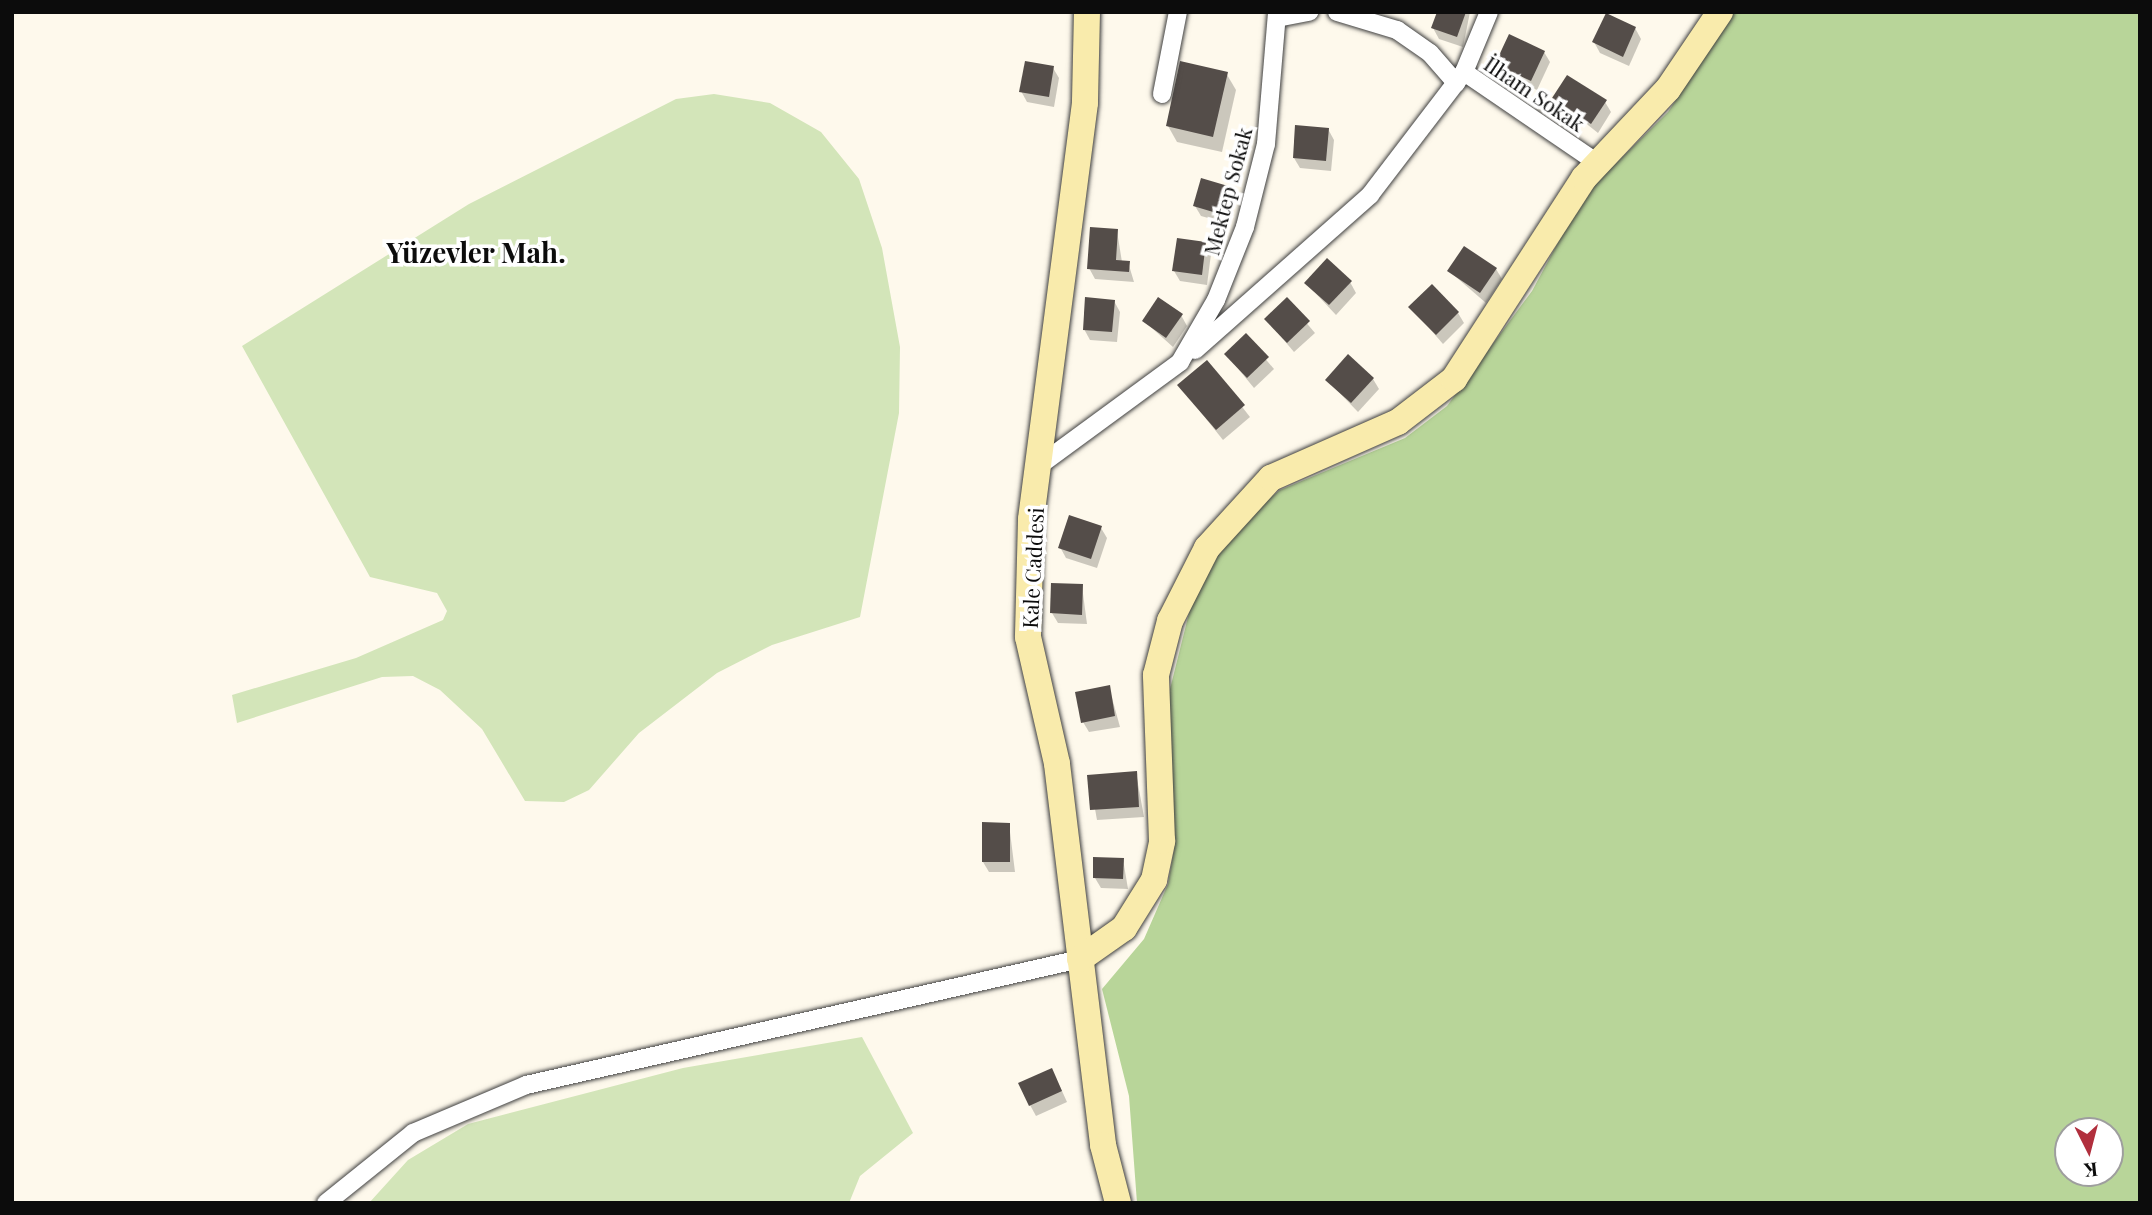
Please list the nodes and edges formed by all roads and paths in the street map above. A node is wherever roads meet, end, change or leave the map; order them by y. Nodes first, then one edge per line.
1 (1087, 12) edge
2 (1178, 12) edge
3 (1309, 12) edge
4 (1337, 12) edge
5 (1489, 12) edge
6 (1720, 12) edge
7 (1277, 15) edge
8 (1460, 78) junction
9 (1162, 94) dead end
10 (1600, 164) junction
11 (1180, 362) junction
12 (1040, 465) junction
13 (1080, 959) junction
14 (1108, 1170) junction
15 (333, 1199) edge
16 (1107, 1203) edge
17 (1118, 1203) edge

1 - 12 street, Kale Caddesi
2 - 9 street
3 - 7 street
4 - 8 street
5 - 8 street, İlham Sokak
6 - 10 street
7 - 11 street, Mektep Sokak
8 - 10 street, İlham Sokak
8 - 11 street
10 - 13 street
11 - 12 street, Mektep Sokak
12 - 13 street, Kale Caddesi
13 - 14 street, Kale Caddesi
13 - 15 street
14 - 16 street
14 - 17 street, Kale Caddesi

